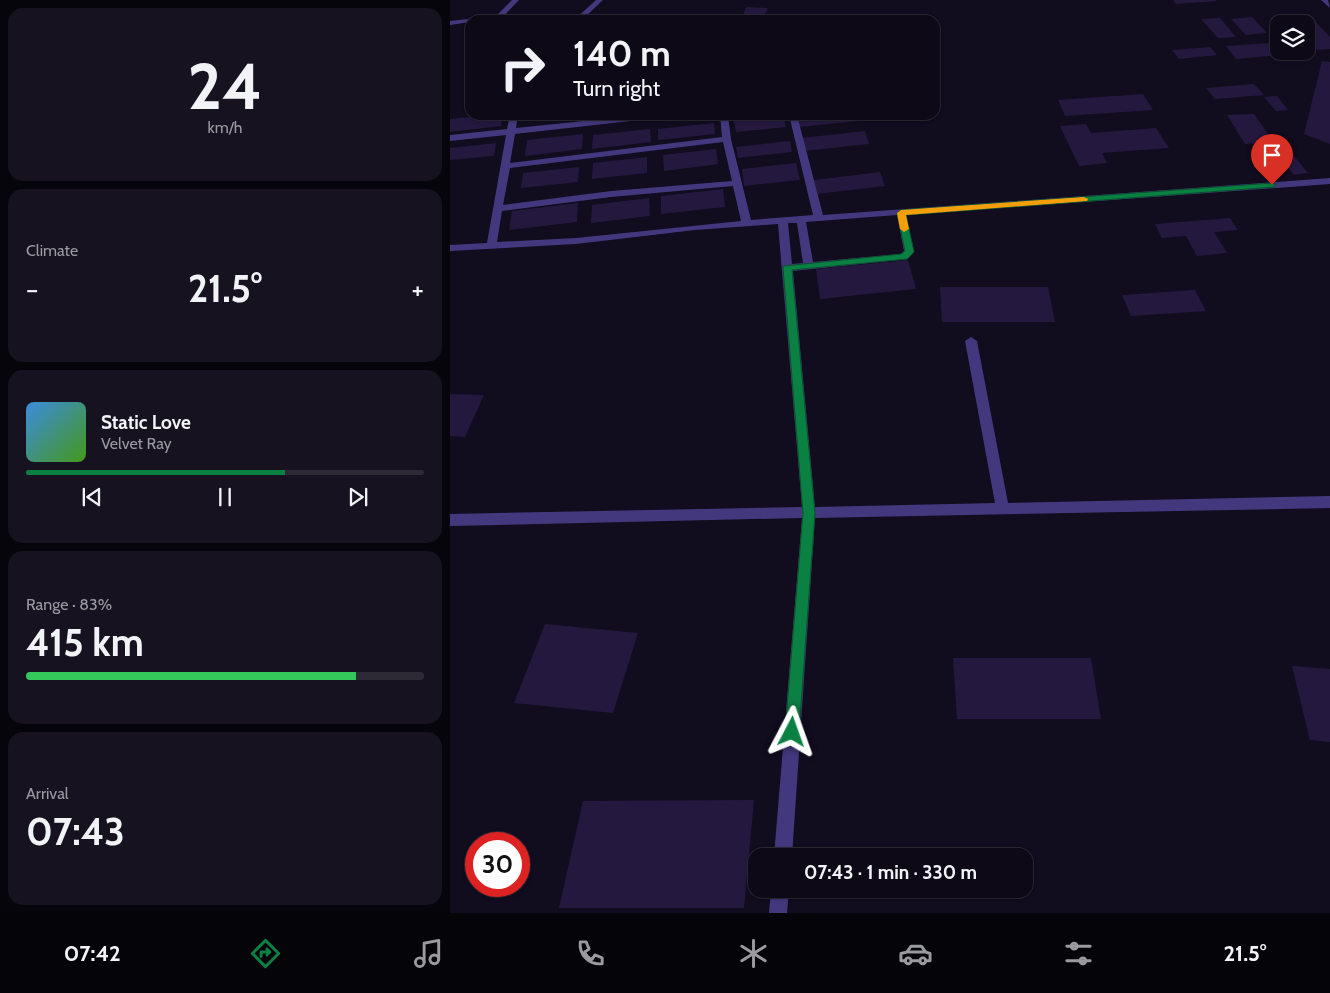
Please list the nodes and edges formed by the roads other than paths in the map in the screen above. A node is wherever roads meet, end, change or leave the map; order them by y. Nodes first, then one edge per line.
1 (516, 0) edge
2 (600, 0) edge
3 (1324, 0) edge
4 (1330, 6) edge
5 (501, 15) edge
6 (584, 15) edge
7 (465, 21) edge
8 (450, 23) edge
9 (513, 120) edge
10 (618, 120) edge
11 (725, 120) edge
12 (794, 120) edge
13 (511, 131) junction
14 (450, 138) edge
15 (727, 139) junction
16 (504, 166) junction
17 (1330, 181) edge
18 (738, 183) junction
19 (497, 208) junction
20 (901, 213) junction
21 (819, 218) junction
22 (801, 220) junction
23 (783, 221) junction
24 (747, 224) junction
25 (492, 245) junction
26 (450, 248) edge
27 (809, 266) junction
28 (788, 268) junction
29 (971, 341) dead end
30 (1330, 502) edge
31 (1003, 509) junction
32 (809, 513) junction
33 (450, 520) edge
34 (783, 848) edge
35 (779, 898) edge
36 (778, 913) edge

1 - 5 street
2 - 6 street
3 - 4 street
7 - 8 street
9 - 13 street
10 - 13 street
11 - 15 street
12 - 21 street
13 - 14 street
13 - 16 street
15 - 16 street
15 - 18 street
16 - 19 street
17 - 20 street
18 - 19 street
18 - 24 street
19 - 25 street
20 - 21 street
20 - 27 street
21 - 22 street
22 - 23 street
22 - 27 street
23 - 24 street
23 - 28 street
24 - 25 street
25 - 26 street
27 - 28 street
28 - 32 street
29 - 31 street
30 - 31 street
31 - 32 street
32 - 33 street
32 - 34 street
35 - 36 street

